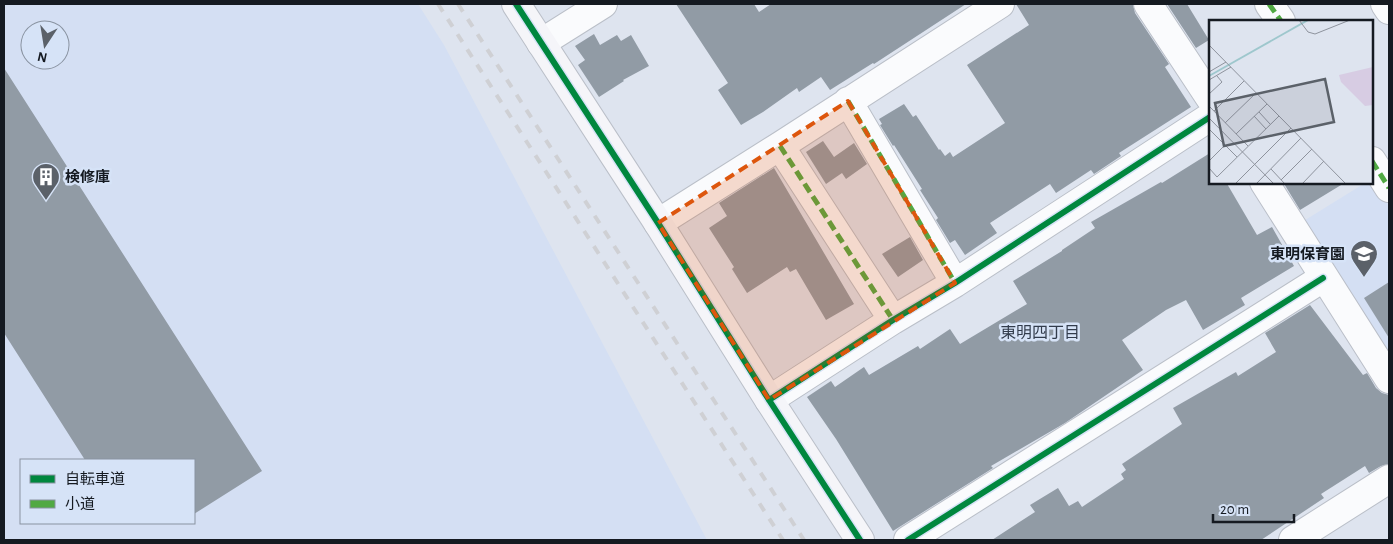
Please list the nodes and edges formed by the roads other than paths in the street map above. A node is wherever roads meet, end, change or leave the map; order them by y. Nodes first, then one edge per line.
1 (516, 4) edge
2 (602, 4) edge
3 (1000, 4) edge
4 (1148, 4) edge
5 (1269, 4) edge
6 (1386, 4) edge
7 (1389, 10) edge
8 (1280, 20) edge
9 (541, 43) junction
10 (1209, 96) edge
11 (848, 101) junction
12 (1209, 118) edge
13 (780, 146) junction
14 (1373, 163) edge
15 (1265, 184) edge
16 (1389, 188) edge
17 (658, 222) junction
18 (1324, 278) junction
19 (955, 283) junction
20 (893, 320) junction
21 (1389, 379) edge
22 (769, 400) junction
23 (1389, 479) edge
24 (860, 540) edge
25 (908, 540) edge
26 (1293, 540) edge

1 - 9 street
2 - 9 street
3 - 11 street
4 - 10 street
5 - 8 street
6 - 7 street
9 - 17 street
11 - 13 street
11 - 19 street
12 - 19 street
13 - 17 street
13 - 20 street
14 - 16 street
15 - 18 street
17 - 22 street
18 - 21 street
18 - 25 street
19 - 20 street
20 - 22 street
22 - 24 street
23 - 26 street

